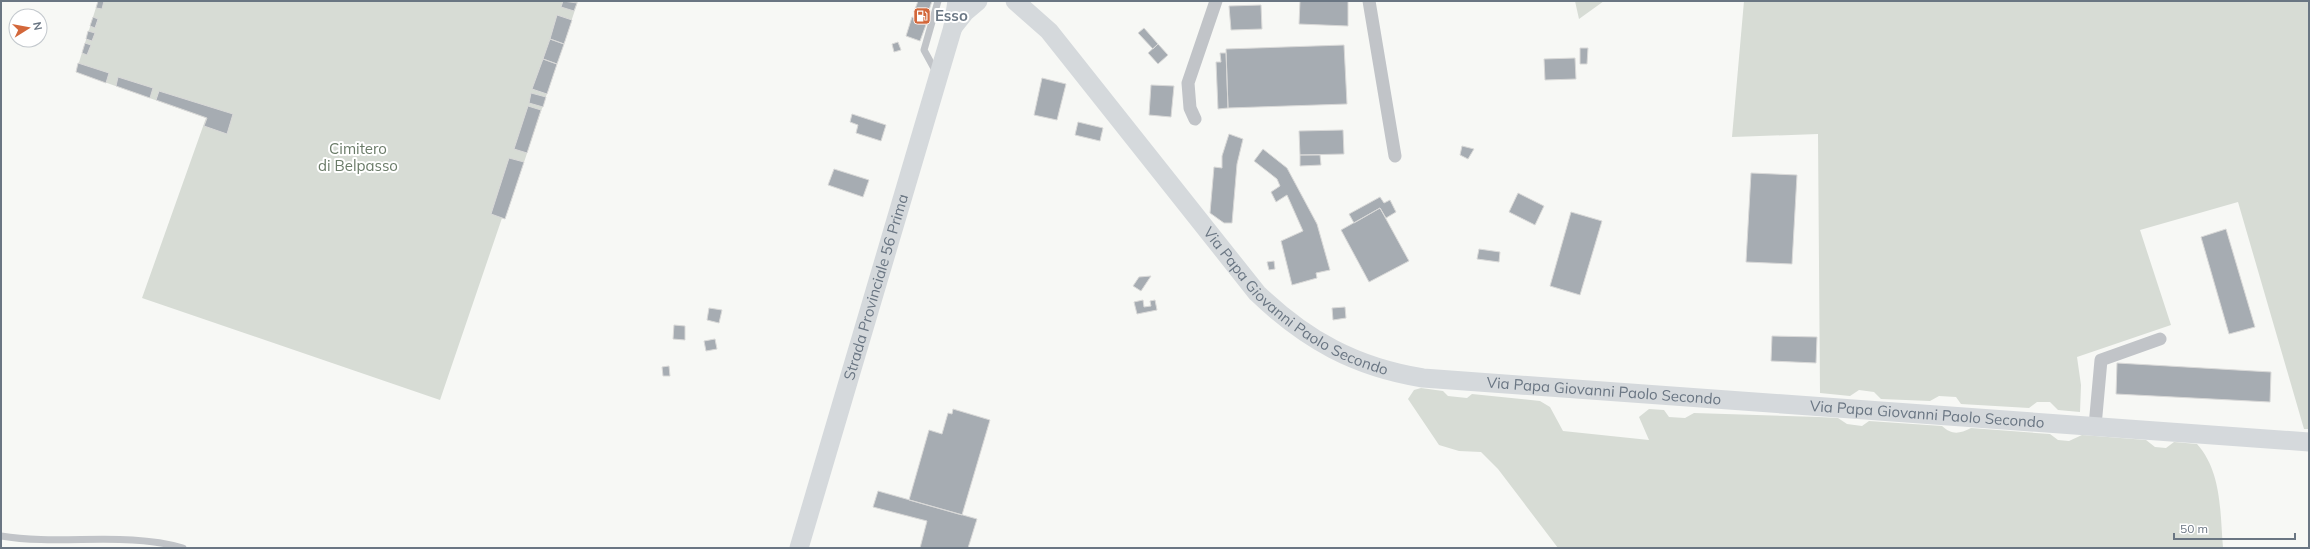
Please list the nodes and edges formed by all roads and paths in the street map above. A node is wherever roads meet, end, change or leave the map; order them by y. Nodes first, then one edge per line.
1 (938, 1) edge
2 (957, 1) edge
3 (978, 1) edge
4 (1015, 1) edge
5 (1031, 1) edge
6 (1216, 1) edge
7 (1370, 1) edge
8 (954, 27) junction
9 (1049, 31) junction
10 (939, 77) junction
11 (1195, 120) dead end
12 (1395, 156) dead end
13 (2160, 339) dead end
14 (2095, 426) junction
15 (2309, 442) edge
16 (1, 536) edge
17 (183, 548) edge
18 (799, 548) edge

1 - 10 lane
2 - 8 main road
3 - 8 main road
4 - 9 main road
5 - 9 main road
6 - 11 street
7 - 12 street
8 - 10 main road, Strada Provinciale 56 Prima
9 - 14 main road, Via Papa Giovanni Paolo Secondo
10 - 18 main road, Strada Provinciale 56 Prima
13 - 14 street
14 - 15 main road, Via Papa Giovanni Paolo Secondo
16 - 17 lane

